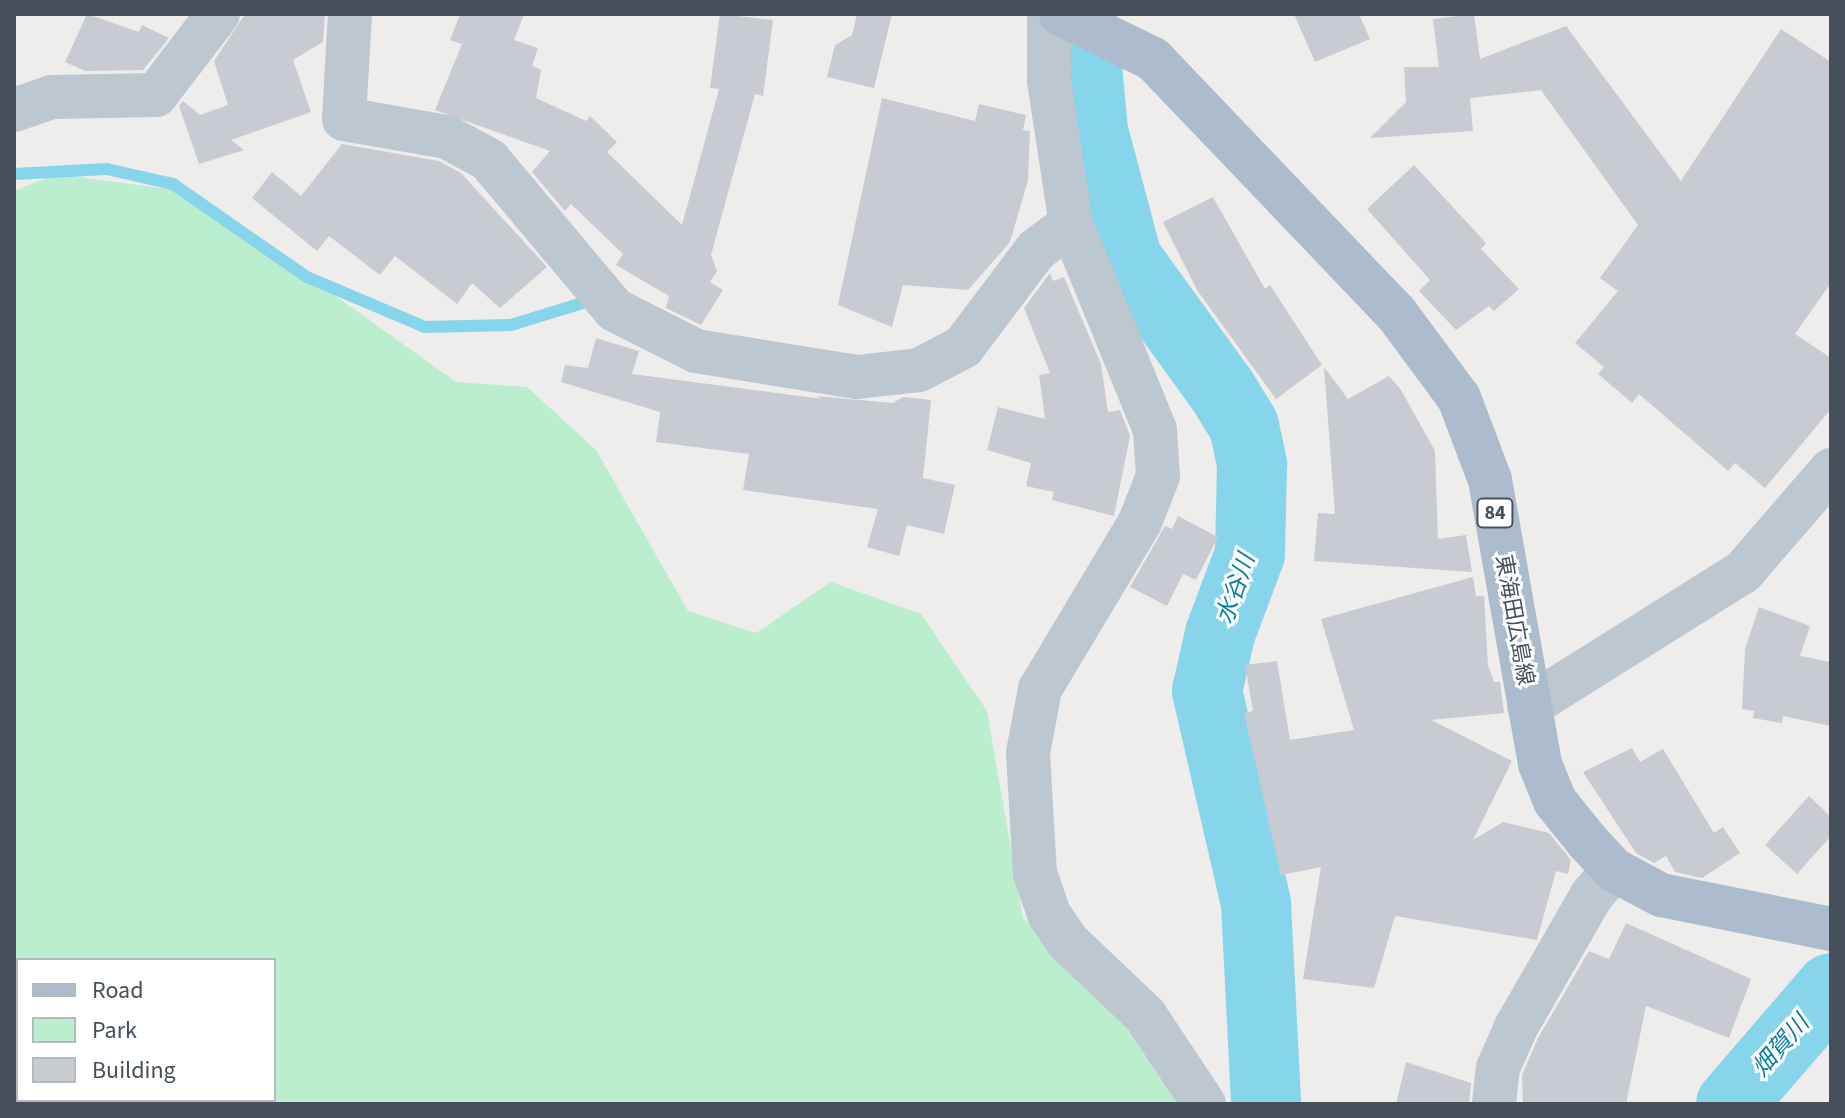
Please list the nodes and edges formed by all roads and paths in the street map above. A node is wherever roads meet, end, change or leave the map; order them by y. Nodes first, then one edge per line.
1 (218, 14) edge
2 (350, 14) edge
3 (1059, 16) edge
4 (14, 110) edge
5 (1071, 224) junction
6 (1831, 470) edge
7 (1529, 706) junction
8 (1614, 870) junction
9 (1831, 929) edge
10 (1204, 1104) edge
11 (1494, 1104) edge

1 - 4 street
2 - 5 street
3 - 5 street
3 - 7 main road, 東海田広島線 / 84
5 - 10 street
6 - 7 street
7 - 8 main road, 東海田広島線 / 84
8 - 9 main road, 東海田広島線 / 84
8 - 11 street

